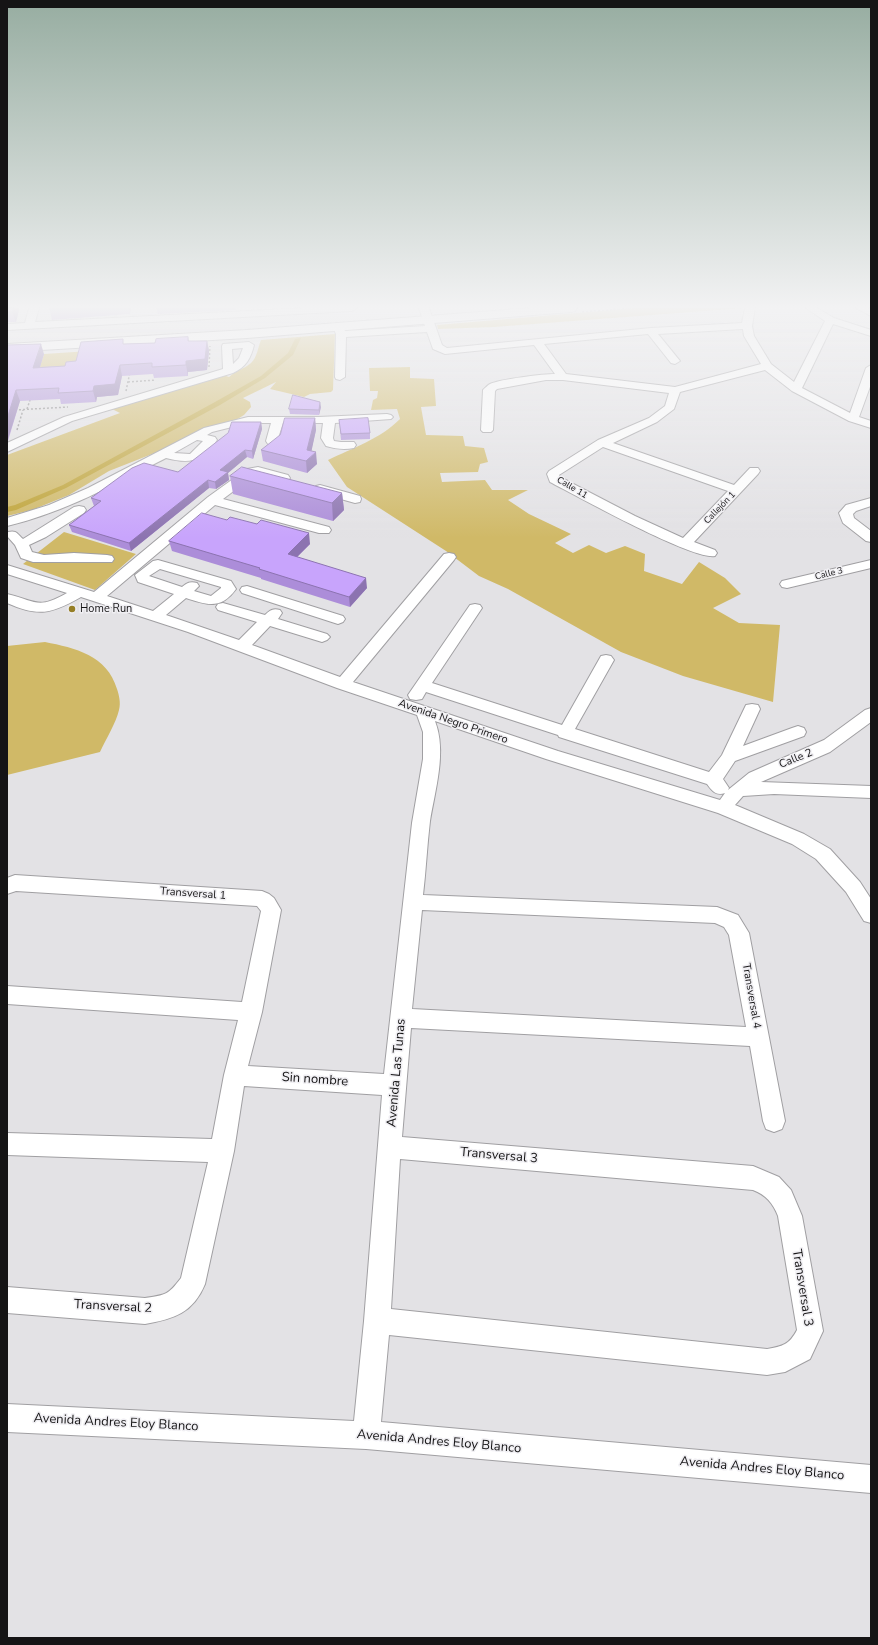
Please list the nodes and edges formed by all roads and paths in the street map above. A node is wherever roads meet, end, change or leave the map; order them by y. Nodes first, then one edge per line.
1 (128, 385) edge
2 (182, 385) edge
3 (501, 385) edge
4 (630, 385) edge
5 (695, 385) edge
6 (791, 385) edge
7 (798, 385) edge
8 (865, 385) edge
9 (796, 389) junction
10 (675, 390) junction
11 (32, 394) edge
12 (126, 395) dead end
13 (72, 406) edge
14 (28, 409) junction
15 (12, 410) edge
16 (387, 417) dead end
17 (853, 419) junction
18 (278, 420) junction
19 (328, 420) junction
20 (871, 425) edge
21 (487, 430) dead end
22 (195, 436) junction
23 (272, 441) edge
24 (602, 443) junction
25 (350, 445) dead end
26 (7, 448) edge
27 (164, 454) junction
28 (754, 471) dead end
29 (295, 482) edge
30 (310, 486) edge
31 (737, 490) junction
32 (355, 499) dead end
33 (213, 500) junction
34 (871, 502) edge
35 (79, 510) dead end
36 (8, 522) edge
37 (324, 530) dead end
38 (871, 538) edge
39 (21, 543) junction
40 (685, 544) junction
41 (710, 552) dead end
42 (449, 557) dead end
43 (107, 559) dead end
44 (871, 564) edge
45 (7, 569) edge
46 (204, 577) junction
47 (34, 578) junction
48 (787, 584) dead end
49 (247, 590) dead end
50 (80, 592) junction
51 (185, 593) junction
52 (7, 598) edge
53 (96, 598) junction
54 (286, 602) junction
55 (223, 607) dead end
56 (475, 608) dead end
57 (155, 617) junction
58 (338, 619) dead end
59 (268, 620) junction
60 (322, 637) dead end
61 (241, 647) junction
62 (606, 660) dead end
63 (343, 684) junction
64 (422, 685) junction
65 (416, 709) junction
66 (752, 709) dead end
67 (871, 714) edge
68 (798, 732) dead end
69 (565, 733) junction
70 (729, 756) junction
71 (713, 780) junction
72 (871, 792) edge
73 (731, 798) junction
74 (7, 886) edge
75 (413, 902) junction
76 (871, 915) edge
77 (7, 995) edge
78 (251, 1012) junction
79 (402, 1018) junction
80 (759, 1036) junction
81 (235, 1076) junction
82 (394, 1085) junction
83 (774, 1121) dead end
84 (7, 1144) edge
85 (390, 1147) junction
86 (222, 1151) junction
87 (7, 1300) edge
88 (377, 1321) junction
89 (7, 1418) edge
90 (366, 1435) junction
91 (871, 1479) edge

1 - 12 path
2 - 26 street
3 - 21 street
4 - 10 street
5 - 10 street
6 - 9 street
7 - 9 street
8 - 17 street
9 - 17 street
10 - 24 street, Calle 11
11 - 14 path
13 - 14 path
14 - 15 path
16 - 19 street
17 - 20 street
18 - 19 street
18 - 22 street
18 - 23 street
19 - 25 street
22 - 27 street
22 - 27 street
24 - 31 street
24 - 40 street, Calle 11
27 - 36 street
28 - 31 street, Callejón 1
29 - 33 street
30 - 32 street
31 - 40 street, Callejón 1
33 - 37 street
33 - 53 street
34 - 38 street
35 - 39 street
36 - 39 street
39 - 43 street
40 - 41 street, Calle 11
42 - 63 street
44 - 48 street, Calle 3
45 - 47 street, Avenida Negro Primero
46 - 51 street
46 - 51 street
46 - 51 street
47 - 50 street, Avenida Negro Primero
47 - 52 street
49 - 54 street
50 - 52 street
50 - 53 street, Avenida Negro Primero
51 - 57 street
53 - 57 street, Avenida Negro Primero
54 - 58 street
54 - 59 street
55 - 59 street
56 - 64 street
57 - 61 street, Avenida Negro Primero
59 - 60 street
59 - 61 street
61 - 63 street, Avenida Negro Primero
62 - 69 street
63 - 65 street, Avenida Negro Primero
64 - 65 street
64 - 69 street
65 - 73 street, Avenida Negro Primero
65 - 75 street, Avenida Las Tunas
66 - 70 street
67 - 73 street, Calle 2
68 - 70 street
69 - 71 street
70 - 71 street
71 - 73 street
72 - 73 street
73 - 76 street, Avenida Negro Primero
74 - 78 street, Transversal 1
75 - 79 street, Avenida Las Tunas
75 - 80 street, Transversal 4
77 - 78 street
78 - 81 street, Transversal 1
79 - 80 street, Transversal 4
79 - 82 street, Avenida Las Tunas
80 - 83 street
81 - 82 street, Sin nombre
81 - 86 street, Transversal 2
82 - 85 street, Avenida Las Tunas
84 - 86 street
85 - 88 street, Avenida Las Tunas
85 - 88 street, Transversal 3
86 - 87 street, Transversal 2
88 - 90 street, Avenida Las Tunas
89 - 90 street, Avenida Andres Eloy Blanco
90 - 91 street, Avenida Andres Eloy Blanco

